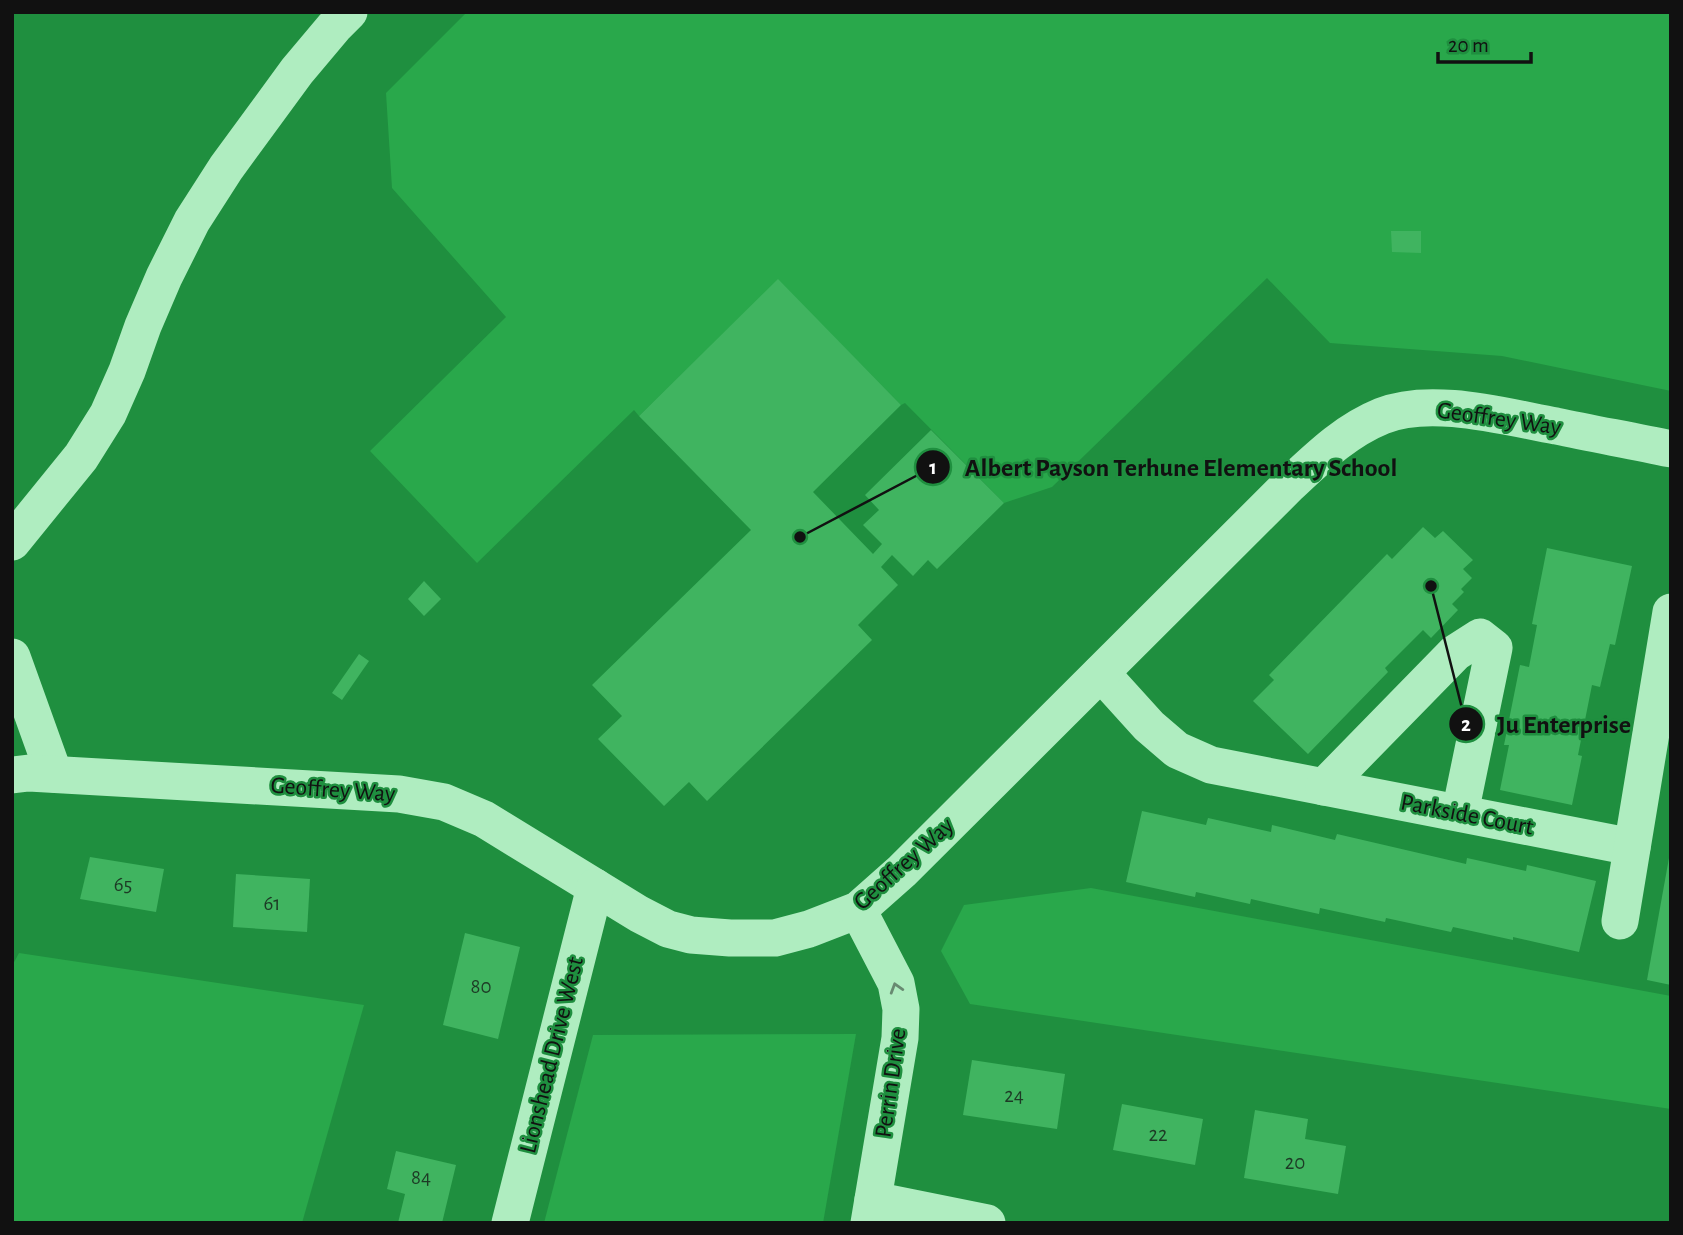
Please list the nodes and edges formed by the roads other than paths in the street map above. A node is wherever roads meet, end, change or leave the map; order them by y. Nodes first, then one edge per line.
1 (349, 12) edge
2 (1671, 449) edge
3 (12, 542) edge
4 (1671, 612) edge
5 (12, 657) edge
6 (1101, 673) junction
7 (54, 774) junction
8 (12, 775) edge
9 (1324, 787) junction
10 (1460, 813) junction
11 (1632, 847) junction
12 (595, 887) junction
13 (858, 910) junction
14 (1620, 921) dead end
15 (871, 1211) edge
16 (510, 1223) edge
17 (987, 1223) edge

1 - 3 street
2 - 6 street, Geoffrey Way
4 - 11 street
5 - 7 street
6 - 9 street, Parkside Court
6 - 13 street, Geoffrey Way
7 - 8 street, Geoffrey Way
7 - 12 street, Geoffrey Way
9 - 10 street, Parkside Court
9 - 10 street
10 - 11 street, Parkside Court
11 - 14 street
12 - 13 street, Geoffrey Way
12 - 16 street, Lionshead Drive West
15 -> 13 street, Perrin Drive
15 - 17 street

